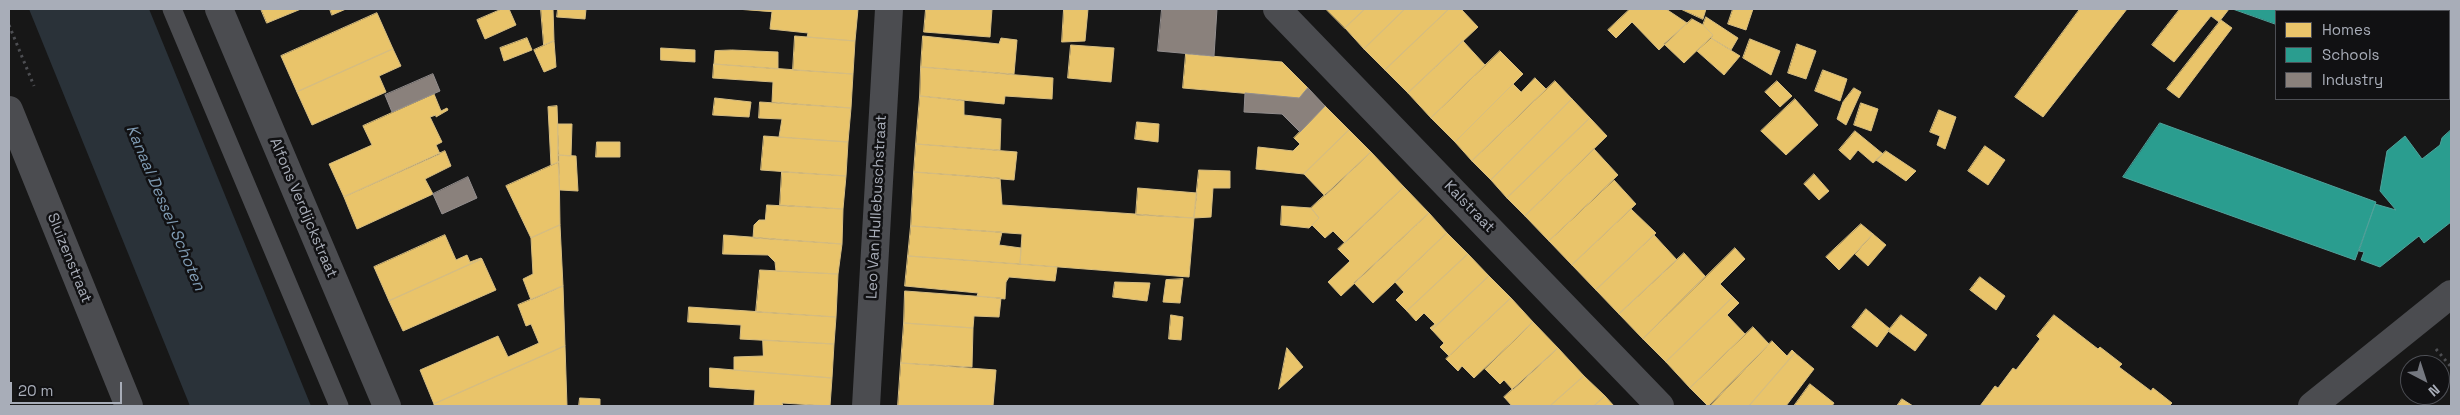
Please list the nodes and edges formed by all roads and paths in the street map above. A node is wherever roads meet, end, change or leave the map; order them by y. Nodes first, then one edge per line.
1 (172, 9) edge
2 (219, 9) edge
3 (889, 9) edge
4 (1277, 9) edge
5 (9, 110) edge
6 (2451, 294) edge
7 (129, 406) edge
8 (339, 406) edge
9 (387, 406) edge
10 (866, 406) edge
11 (1660, 406) edge
12 (2312, 406) edge

1 - 8 lane
2 - 9 street, Alfons Verdijckstraat
3 - 10 street, Leo Van Hullebuschstraat
4 - 11 street, Kalstraat
5 - 7 street, Sluizenstraat
6 - 12 street

